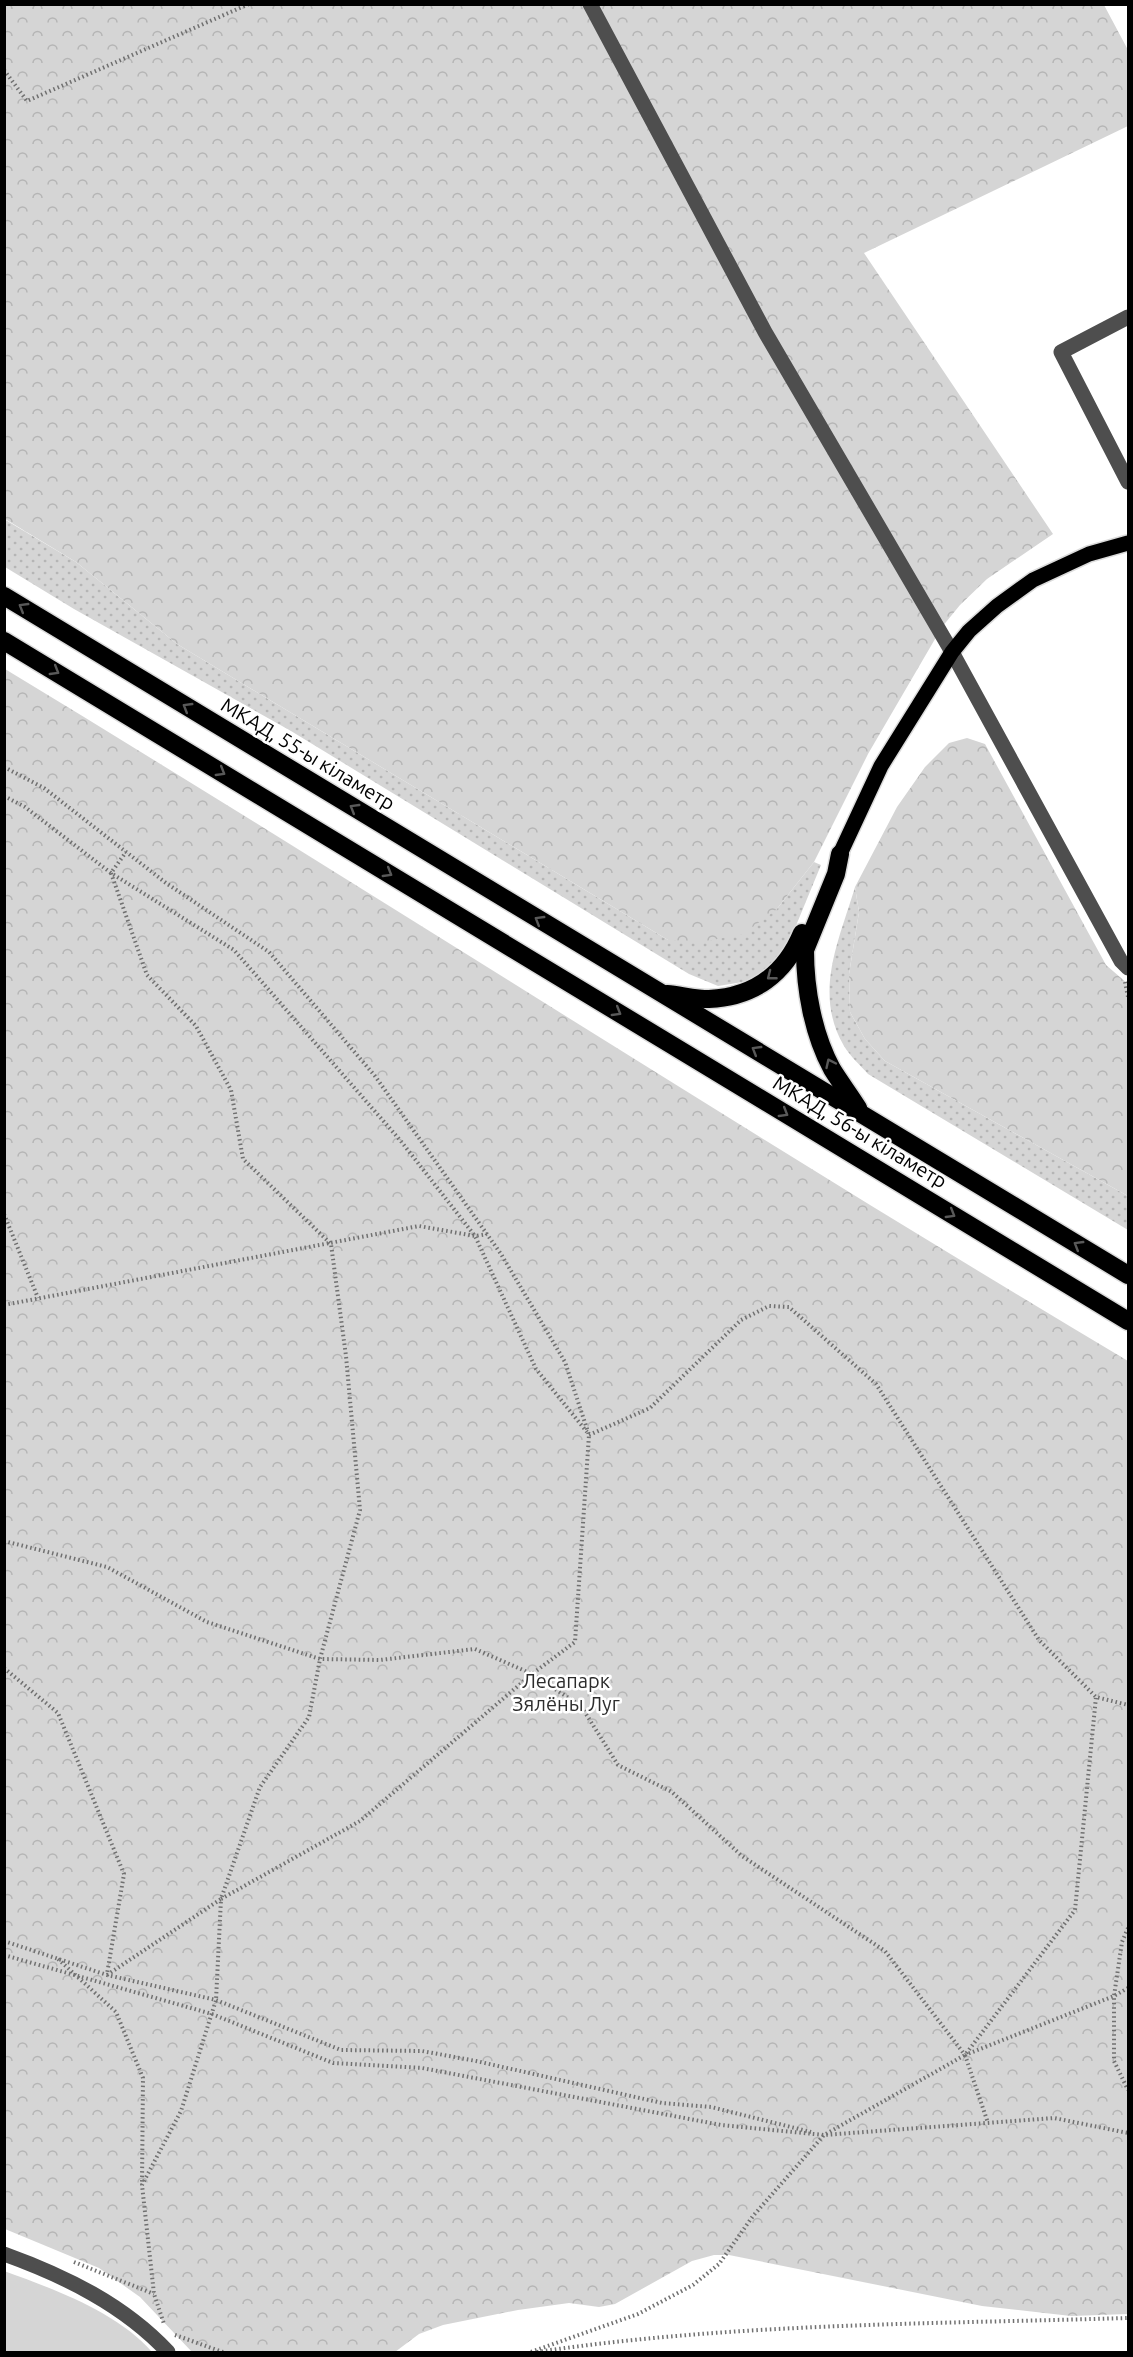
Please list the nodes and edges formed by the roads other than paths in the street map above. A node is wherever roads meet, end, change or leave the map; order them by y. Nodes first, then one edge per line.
1 (590, 4) edge
2 (1128, 316) edge
3 (1128, 481) edge
4 (1128, 545) edge
5 (4, 596) edge
6 (4, 641) edge
7 (952, 652) junction
8 (840, 854) junction
9 (589, 950) joint
10 (1128, 968) edge
11 (660, 993) junction
12 (861, 1112) junction
13 (1128, 1275) edge
14 (1128, 1322) edge
15 (4, 2254) edge
16 (168, 2352) edge

1 - 7 street
2 - 3 street
4 - 7 main road
9 -> 5 highway, МКАД, 55-ы кіламетр
6 -> 14 highway, МКАД, 56-ы кіламетр
7 - 8 main road
7 - 10 street
8 -> 11 highway
12 -> 8 highway
9 - 11 highway, МКАД, 56-ы кіламетр
12 -> 11 highway, МКАД, 56-ы кіламетр
13 -> 12 highway, МКАД, 56-ы кіламетр
15 - 16 street

